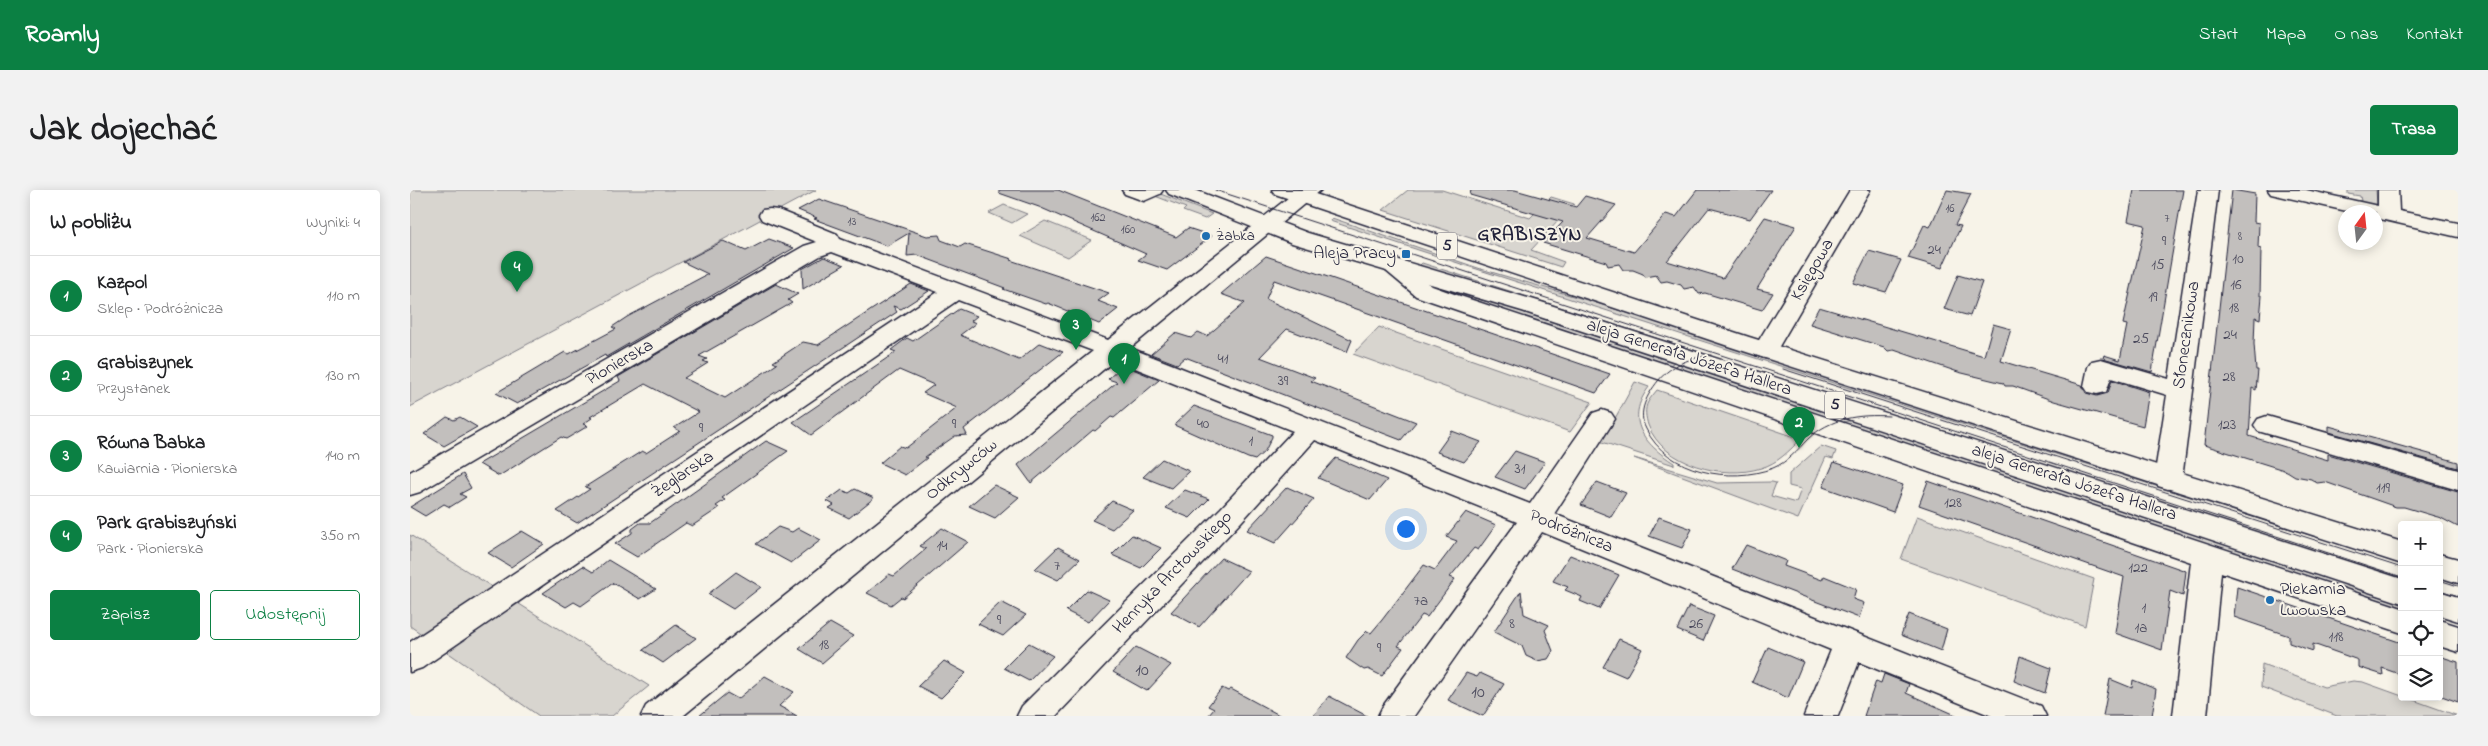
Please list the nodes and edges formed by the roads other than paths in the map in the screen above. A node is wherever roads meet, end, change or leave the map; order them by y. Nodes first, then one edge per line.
1 (1176, 190) edge
2 (1860, 190) edge
3 (2208, 190) edge
4 (2278, 190) edge
5 (2388, 190) edge
6 (1298, 192) edge
7 (770, 214) dead end
8 (2388, 215) junction
9 (1266, 225) junction
10 (2458, 230) edge
11 (832, 244) junction
12 (1390, 264) junction
13 (956, 291) junction
14 (1111, 350) junction
15 (1765, 350) junction
16 (2096, 386) dead end
17 (2179, 390) junction
18 (1602, 419) dead end
19 (2267, 425) dead end
20 (1311, 428) junction
21 (2168, 479) junction
22 (2458, 480) edge
23 (410, 484) edge
24 (1536, 518) junction
25 (2398, 552) edge
26 (2207, 556) junction
27 (2442, 566) edge
28 (2458, 571) edge
29 (2398, 590) edge
30 (2443, 604) edge
31 (2458, 610) edge
32 (2398, 619) edge
33 (2443, 634) edge
34 (2458, 639) edge
35 (1850, 644) junction
36 (410, 658) edge
37 (658, 716) edge
38 (1034, 716) edge
39 (1395, 716) edge
40 (1821, 716) edge
41 (2029, 716) edge
42 (2190, 716) edge

1 - 9 street, aleja Generała Józefa Hallera / 5
2 - 15 street, Księgowa
3 - 17 street, Słonecznikowa
4 - 8 street
5 - 8 street
6 - 9 street, Odkrywców
6 - 15 street, aleja Generała Józefa Hallera / 5
7 - 11 street
8 - 10 street
9 - 12 street, aleja Generała Józefa Hallera / 5
9 - 14 street, Odkrywców
11 - 13 street
11 - 23 street, Pionierska
12 - 26 street
12 - 29 street, aleja Generała Józefa Hallera / 5
13 - 14 street
13 - 36 street, Żeglarska
14 - 20 street, Podróżnicza
14 - 37 street, Odkrywców
15 - 21 street, aleja Generała Józefa Hallera / 5
16 - 17 street
17 - 21 street, Słonecznikowa
18 - 24 street
19 - 22 street
20 - 24 street, Podróżnicza
20 - 38 street, Henryka Arctowskiego
21 - 25 street, aleja Generała Józefa Hallera / 5
24 - 35 street, Podróżnicza
24 - 39 street
26 - 32 street
26 - 42 street
27 - 28 street
30 - 31 street
33 - 34 street
35 - 40 street
35 - 41 street, Podróżnicza

